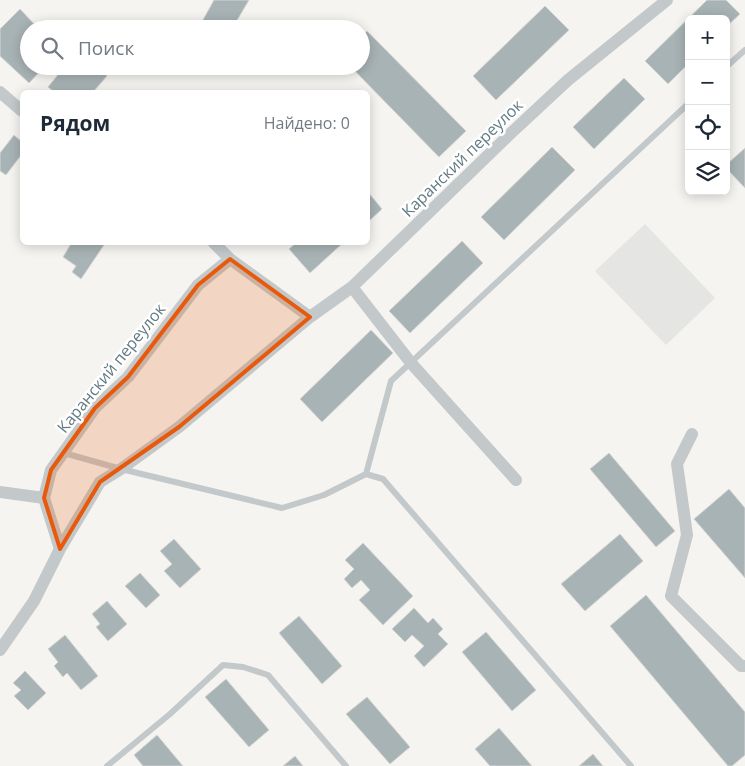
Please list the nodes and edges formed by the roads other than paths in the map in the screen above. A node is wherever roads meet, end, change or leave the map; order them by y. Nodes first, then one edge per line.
1 (667, 0) edge
2 (745, 50) edge
3 (730, 64) edge
4 (0, 92) edge
5 (687, 105) edge
6 (20, 109) edge
7 (216, 245) edge
8 (230, 259) junction
9 (352, 287) junction
10 (310, 317) junction
11 (411, 362) junction
12 (692, 434) dead end
13 (64, 453) junction
14 (120, 470) junction
15 (366, 474) junction
16 (516, 480) dead end
17 (0, 492) edge
18 (44, 498) junction
19 (60, 549) junction
20 (0, 650) edge
21 (745, 666) edge
22 (107, 766) edge
23 (346, 766) edge
24 (631, 766) edge

1 - 9 street, Каранский переулок
2 - 3 lane
4 - 6 street
5 - 11 lane
7 - 8 street
8 - 10 street
8 - 13 street, Каранский переулок
9 - 10 street, Каранский переулок
9 - 11 street
10 - 14 street, Каранский переулок
11 - 15 lane
11 - 16 street
12 - 21 street
13 - 14 lane
13 - 18 street, Каранский переулок
14 - 15 lane
14 - 19 street, Каранский переулок
15 - 24 lane
17 - 18 street
18 - 19 street
19 - 20 street
22 - 23 lane

